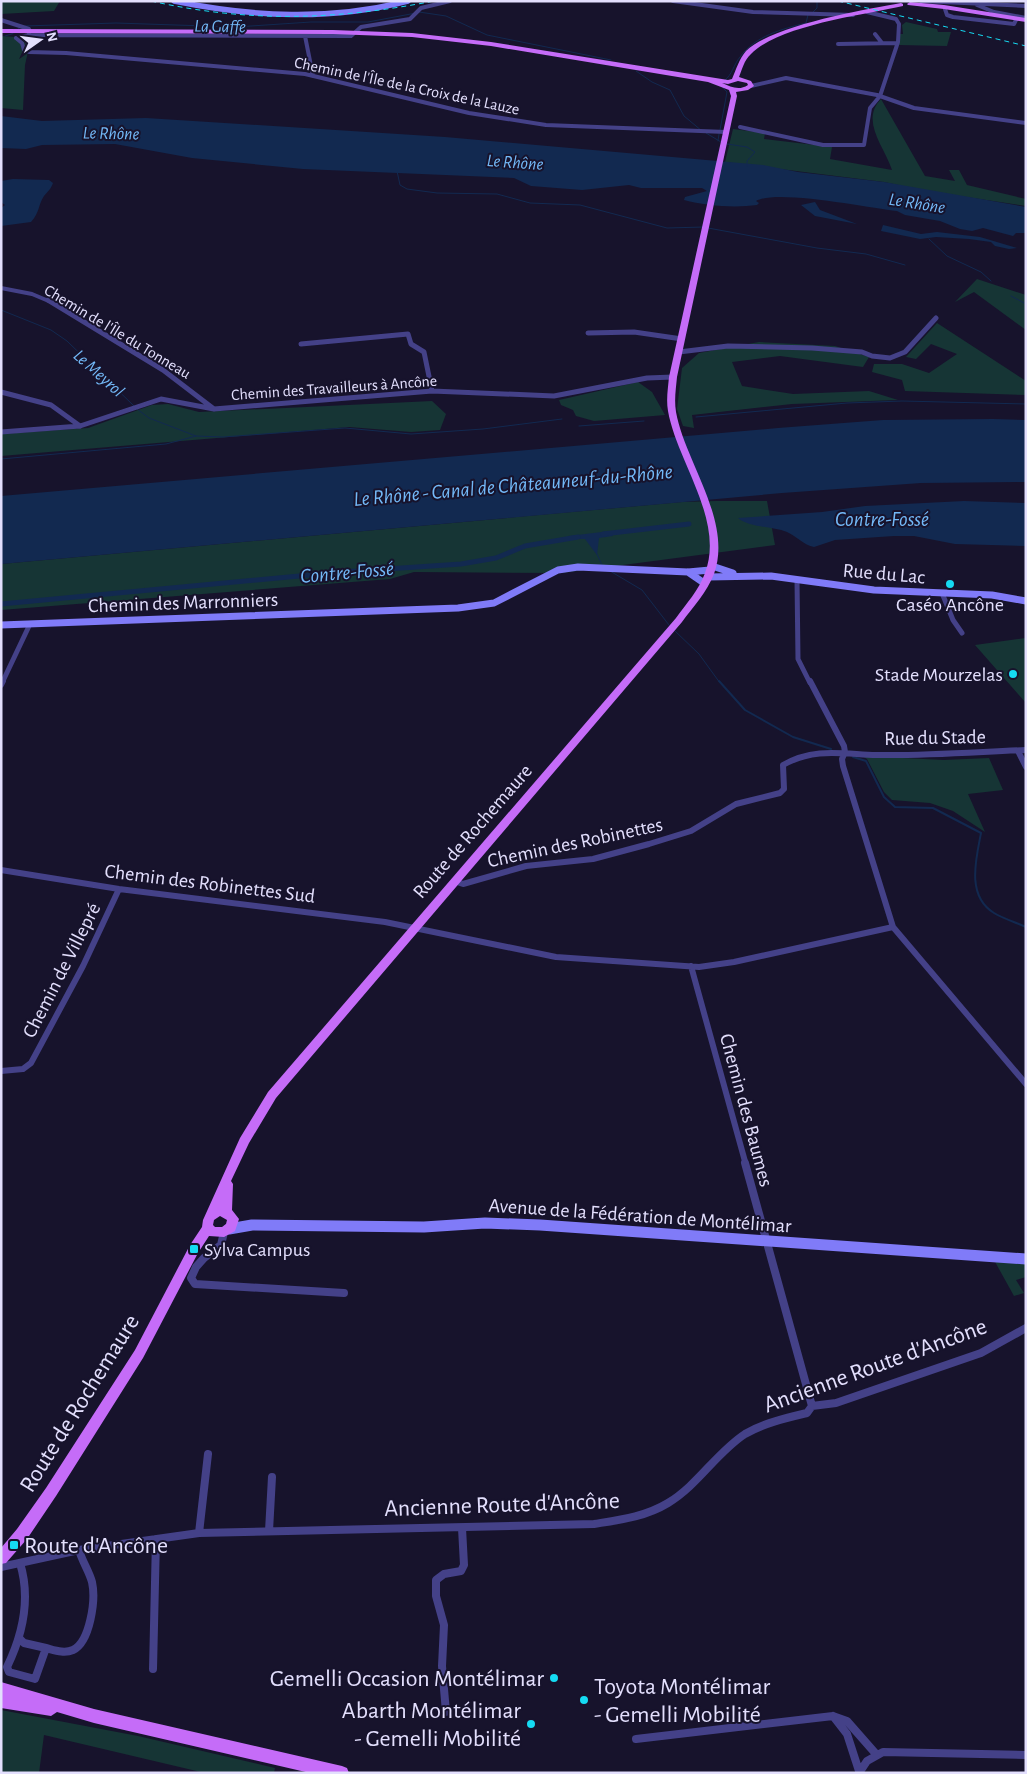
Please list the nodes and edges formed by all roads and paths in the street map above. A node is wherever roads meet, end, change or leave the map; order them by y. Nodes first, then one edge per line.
1 (174, 1) edge
2 (408, 1) edge
3 (450, 1) edge
4 (673, 1) edge
5 (960, 1) edge
6 (910, 2) edge
7 (967, 2) edge
8 (921, 3) edge
9 (944, 3) edge
10 (1012, 3) edge
11 (894, 4) edge
12 (1026, 6) edge
13 (945, 9) dead end
14 (868, 12) junction
15 (853, 15) junction
16 (1017, 18) junction
17 (1026, 19) edge
18 (1, 20) edge
19 (2, 31) edge
20 (31, 33) junction
21 (875, 34) dead end
22 (305, 36) junction
23 (882, 43) junction
24 (897, 43) junction
25 (838, 44) dead end
26 (742, 64) junction
27 (313, 76) junction
28 (736, 80) junction
29 (748, 83) junction
30 (730, 88) junction
31 (880, 96) junction
32 (1026, 123) edge
33 (740, 127) dead end
34 (726, 132) junction
35 (1, 288) edge
36 (936, 318) dead end
37 (588, 333) dead end
38 (682, 339) junction
39 (301, 344) dead end
40 (679, 352) junction
41 (673, 377) junction
42 (432, 391) junction
43 (1, 392) edge
44 (214, 409) junction
45 (80, 426) junction
46 (1, 432) edge
47 (688, 572) junction
48 (709, 574) junction
49 (797, 580) junction
50 (942, 593) junction
51 (1026, 601) edge
52 (30, 624) junction
53 (1, 625) edge
54 (962, 633) dead end
55 (1, 686) edge
56 (1018, 750) junction
57 (1026, 750) edge
58 (844, 752) junction
59 (1026, 767) edge
60 (1, 870) edge
61 (454, 882) junction
62 (119, 889) junction
63 (894, 927) junction
64 (414, 928) junction
65 (691, 966) junction
66 (1, 1071) edge
67 (1026, 1084) edge
68 (230, 1169) junction
69 (223, 1225) junction
70 (766, 1241) junction
71 (1026, 1259) edge
72 (344, 1293) dead end
73 (1026, 1328) edge
74 (812, 1406) junction
75 (208, 1454) dead end
76 (272, 1477) dead end
77 (462, 1528) junction
78 (269, 1531) junction
79 (199, 1533) junction
80 (156, 1539) junction
81 (79, 1550) junction
82 (4, 1556) edge
83 (20, 1563) junction
84 (1, 1567) edge
85 (20, 1639) junction
86 (46, 1648) junction
87 (153, 1669) dead end
88 (1, 1690) edge
89 (1, 1701) edge
90 (446, 1712) dead end
91 (94, 1716) junction
92 (832, 1716) junction
93 (636, 1739) dead end
94 (876, 1754) junction
95 (1026, 1755) edge
96 (859, 1772) edge
97 (342, 1773) edge

1 - 2 street
3 - 22 street
4 - 15 street
5 - 9 street
6 - 8 main road
6 - 11 main road
7 - 9 street
7 - 10 street
7 - 17 street
8 - 9 street
8 - 16 main road
10 - 12 street
11 - 14 main road
13 - 16 street
14 - 15 main road
14 - 24 street
15 - 26 main road
16 - 17 main road
18 - 20 street
19 - 20 main road
20 - 22 street
20 - 27 street, Chemin de l'Île de la Croix de la Lauze
20 - 30 main road
21 - 23 street
22 - 27 street
23 - 24 street
23 - 25 street
24 - 31 street
26 - 28 main road
26 - 29 main road
27 - 34 street, Chemin de l'Île de la Croix de la Lauze
28 - 29 main road
28 - 30 main road
29 - 30 main road
29 - 31 street
30 - 34 main road
31 - 32 street
31 - 33 street
34 - 38 main road
35 - 44 street, Chemin de l'Île du Tonneau
36 - 40 street
37 - 38 street
38 - 40 main road
39 - 42 street
40 - 41 main road
41 - 42 street, Chemin des Travailleurs à Ancône
41 - 48 main road
42 - 44 street, Chemin des Travailleurs à Ancône
43 - 45 street
44 - 45 street, Chemin des Travailleurs à Ancône
45 - 46 street, Chemin des Travailleurs à Ancône
47 - 48 street
47 - 48 street, Chemin des Marronniers
47 - 52 street, Chemin des Marronniers
48 - 49 street, Rue du Lac
48 - 61 main road, Route de Rochemaure
49 - 50 street, Rue du Lac
49 - 58 street
50 - 51 street, Rue du Lac
50 - 54 street
52 - 53 street, Chemin des Marronniers
52 - 55 street
56 - 57 street, Rue du Stade
56 - 58 street, Rue du Stade
56 - 59 street
58 - 61 street, Chemin des Robinettes
58 - 63 street
60 - 62 street, Chemin des Robinettes Sud
61 - 64 main road, Route de Rochemaure
62 - 64 street, Chemin des Robinettes Sud
62 - 66 street, Chemin de Villepré
63 - 65 street, Chemin des Robinettes Sud
63 - 67 street
64 - 65 street, Chemin des Robinettes Sud
64 - 68 main road, Route de Rochemaure
65 - 70 street, Chemin des Baumes
68 - 69 main road, Route de Rochemaure
68 - 69 main road, Route de Rochemaure
69 - 70 street, Avenue de la Fédération de Montélimar
69 - 72 street
69 - 82 main road, Route de Rochemaure
70 - 71 street, Avenue de la Fédération de Montélimar
70 - 74 street, Chemin des Baumes
73 - 74 street, Ancienne Route d'Ancône
74 - 77 street, Ancienne Route d'Ancône
75 - 79 street
76 - 78 street
77 - 78 street, Ancienne Route d'Ancône
77 - 90 street
78 - 79 street, Ancienne Route d'Ancône
79 - 80 street, Ancienne Route d'Ancône
80 - 81 street, Ancienne Route d'Ancône
80 - 87 street
81 - 83 street, Ancienne Route d'Ancône
81 - 86 street
82 - 83 street
83 - 84 street, Ancienne Route d'Ancône
83 - 85 street
85 - 86 street
85 - 86 street
88 - 91 main road
89 - 91 main road
91 - 97 main road
92 - 93 street
92 - 94 street
92 - 96 street
94 - 95 street
94 - 96 street

